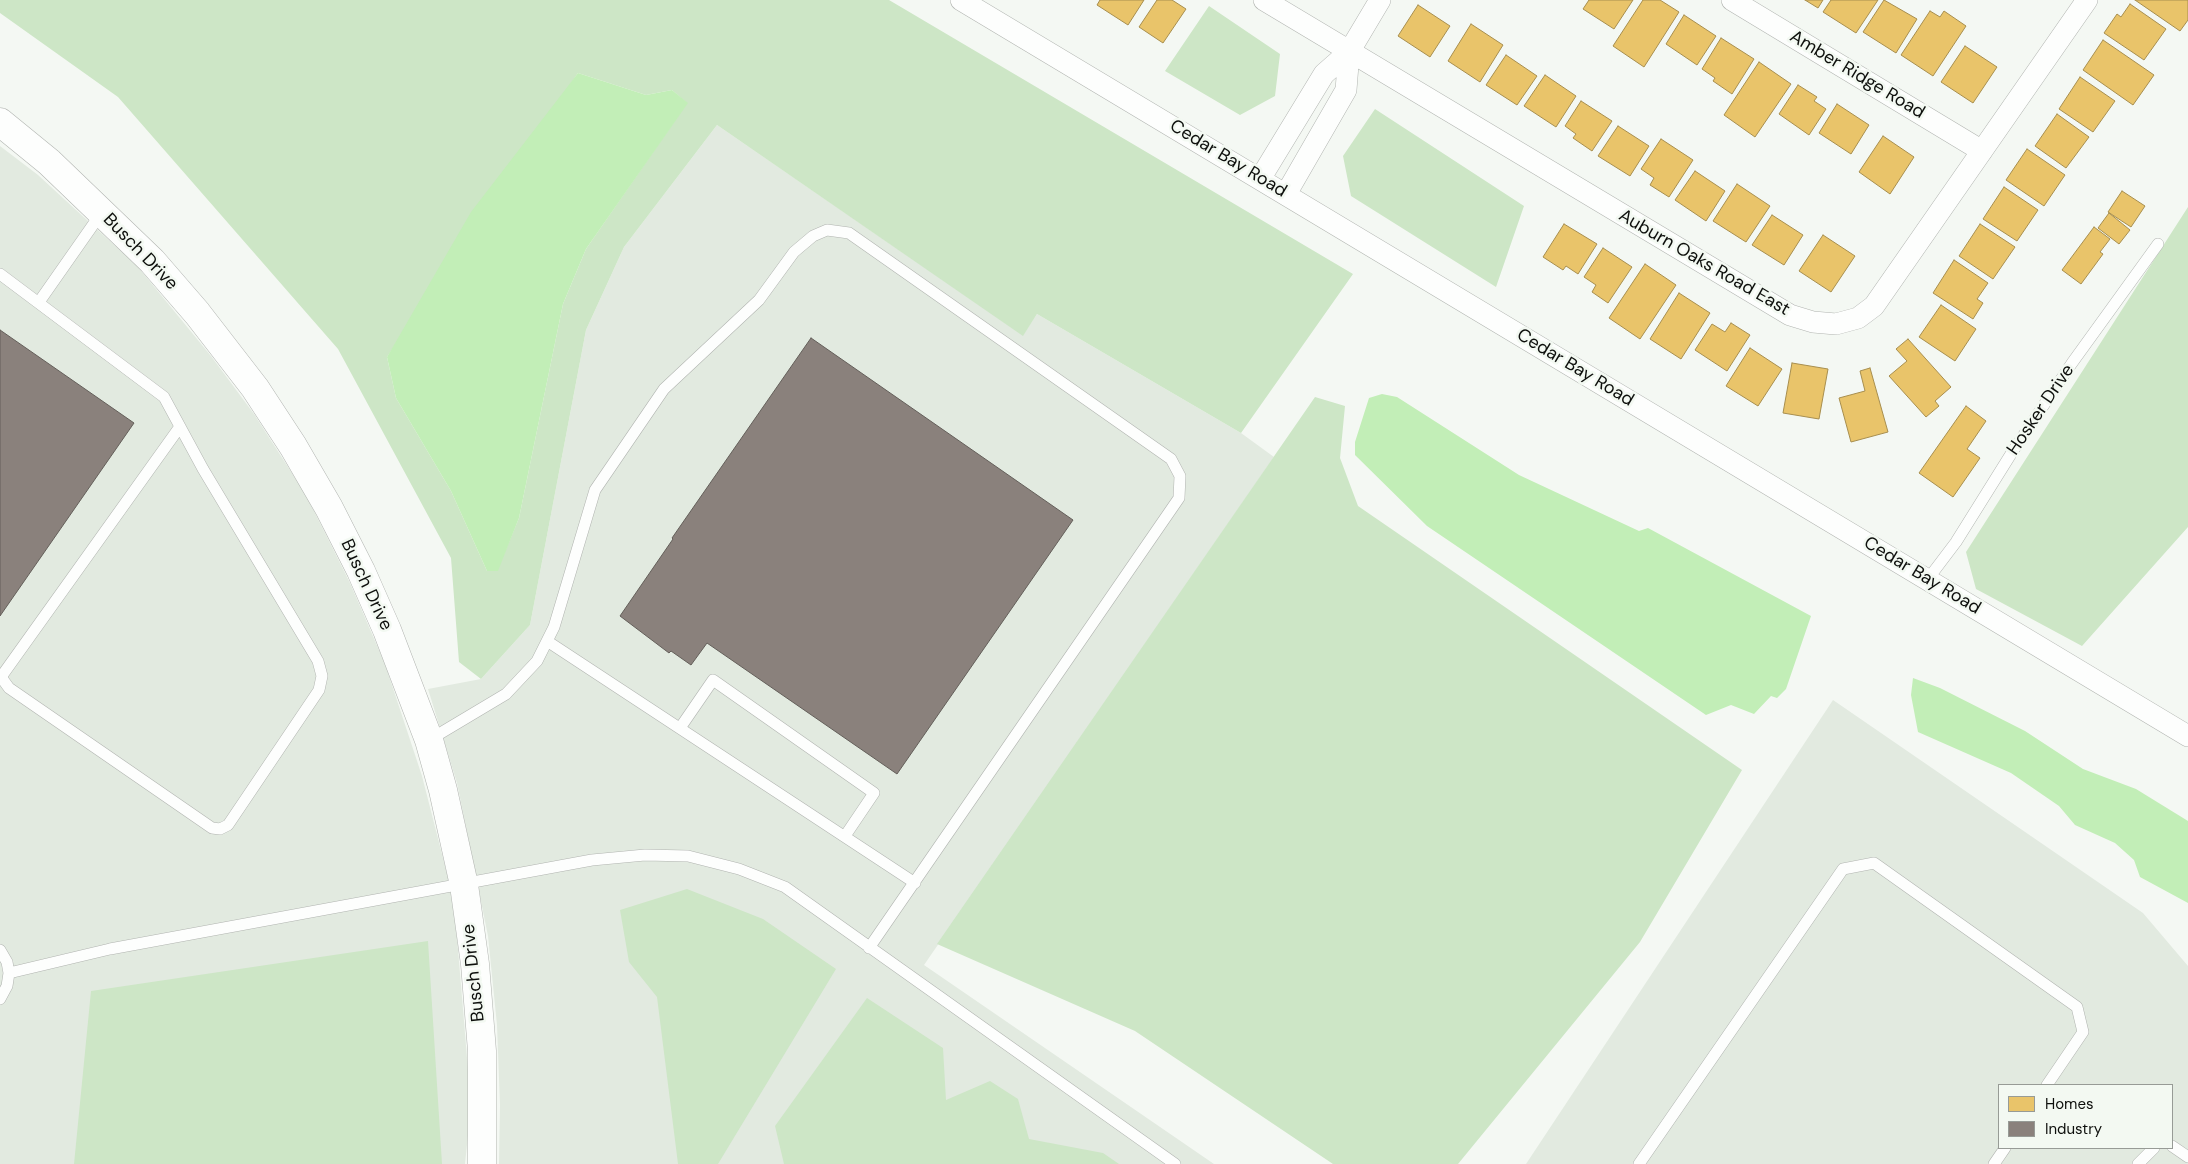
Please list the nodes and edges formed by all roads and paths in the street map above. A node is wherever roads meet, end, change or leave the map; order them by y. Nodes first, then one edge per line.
1 (962, 0) edge
2 (1264, 0) edge
3 (1380, 0) edge
4 (1732, 0) edge
5 (2086, 0) edge
6 (1349, 52) junction
7 (0, 122) edge
8 (1982, 151) junction
9 (1260, 179) junction
10 (1286, 194) junction
11 (102, 212) junction
12 (2158, 244) dead end
13 (0, 274) edge
14 (39, 302) junction
15 (179, 428) junction
16 (1928, 579) junction
17 (547, 641) junction
18 (4, 690) edge
19 (680, 728) junction
20 (2188, 736) edge
21 (429, 740) junction
22 (844, 836) junction
23 (915, 883) junction
24 (464, 885) junction
25 (870, 948) junction
26 (0, 950) edge
27 (9, 973) junction
28 (0, 999) edge
29 (2048, 1084) edge
30 (2173, 1147) edge
31 (2004, 1149) edge
32 (2153, 1149) edge
33 (2188, 1157) edge
34 (2141, 1163) edge
35 (482, 1164) edge
36 (1175, 1164) edge
37 (1639, 1164) edge
38 (1994, 1164) edge

1 - 9 street, Cedar Bay Road
2 - 6 street, Auburn Oaks Road East
3 - 6 street
4 - 8 street, Amber Ridge Road
5 - 8 street, Auburn Oaks Road East
6 - 8 street, Auburn Oaks Road East
6 - 9 street
6 - 10 street
7 - 11 street, Busch Drive
9 - 10 street, Cedar Bay Road
10 - 16 street, Cedar Bay Road
11 - 14 lane
11 - 21 street, Busch Drive
12 - 16 lane, Hosker Drive
13 - 14 lane
14 - 15 lane
15 - 18 lane
15 - 18 lane
16 - 20 street, Cedar Bay Road
17 - 19 lane
17 - 21 lane
17 - 23 lane
19 - 22 lane
19 - 22 lane
21 - 24 street, Busch Drive
22 - 23 lane
23 - 25 lane
24 - 25 lane
24 - 27 lane
24 - 35 street, Busch Drive
25 - 36 lane
26 - 27 lane
27 - 28 lane
29 - 37 lane
30 - 33 lane
31 - 38 lane
32 - 34 lane

